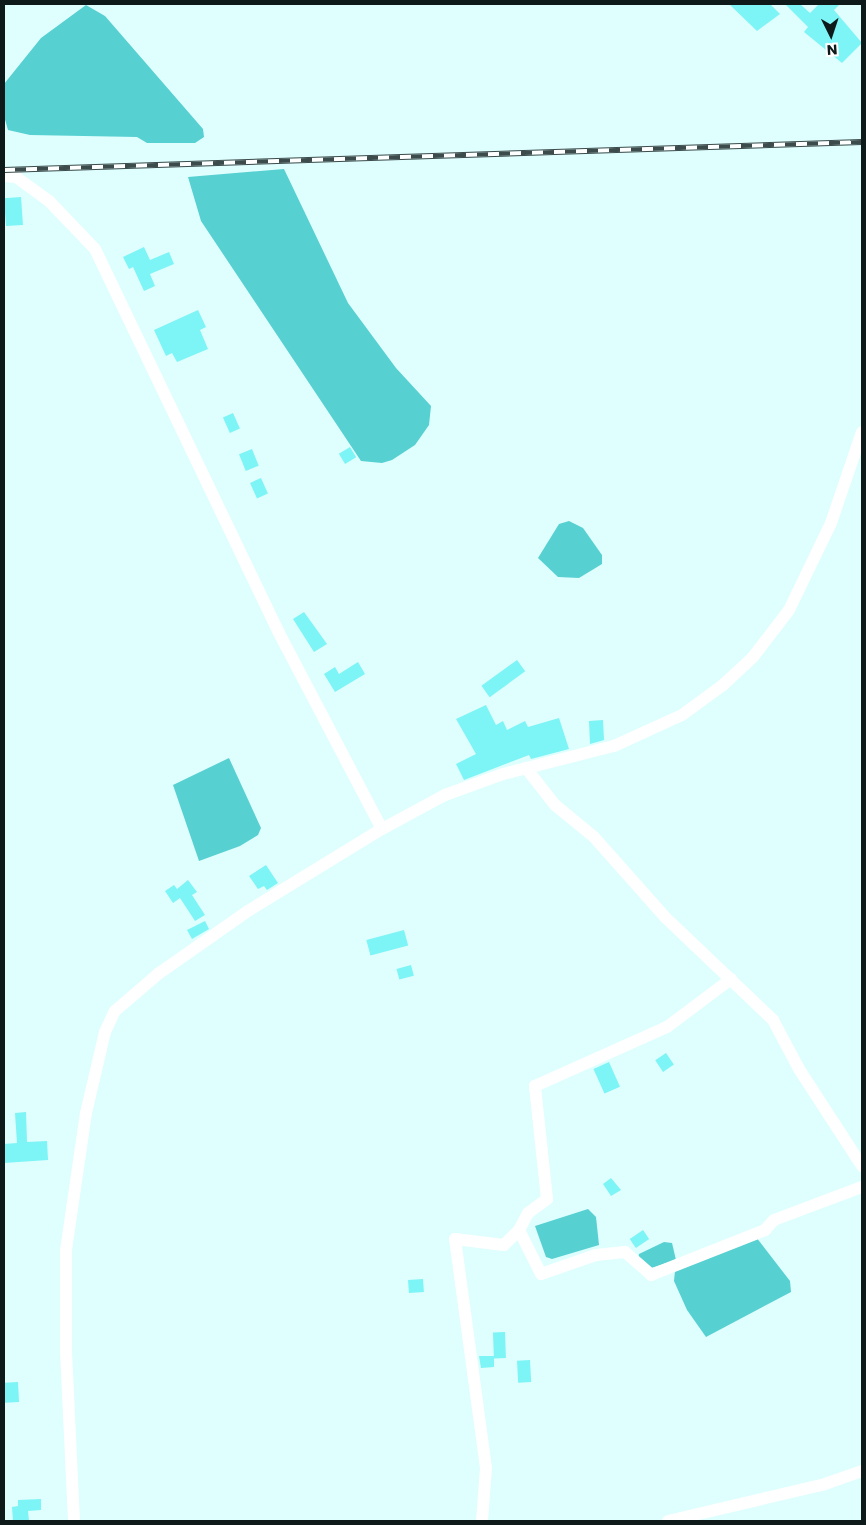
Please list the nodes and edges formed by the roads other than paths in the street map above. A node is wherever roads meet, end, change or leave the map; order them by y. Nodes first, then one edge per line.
1 (4, 176) edge
2 (862, 432) edge
3 (526, 768) junction
4 (382, 829) junction
5 (731, 979) junction
6 (862, 1166) edge
7 (862, 1188) edge
8 (519, 1230) junction
9 (862, 1471) edge
10 (74, 1521) edge
11 (482, 1521) edge
12 (668, 1521) edge

1 - 4 street
2 - 3 street
3 - 4 street
3 - 5 street
4 - 10 street
5 - 6 street
5 - 8 street
7 - 8 street
8 - 11 street
9 - 12 street

